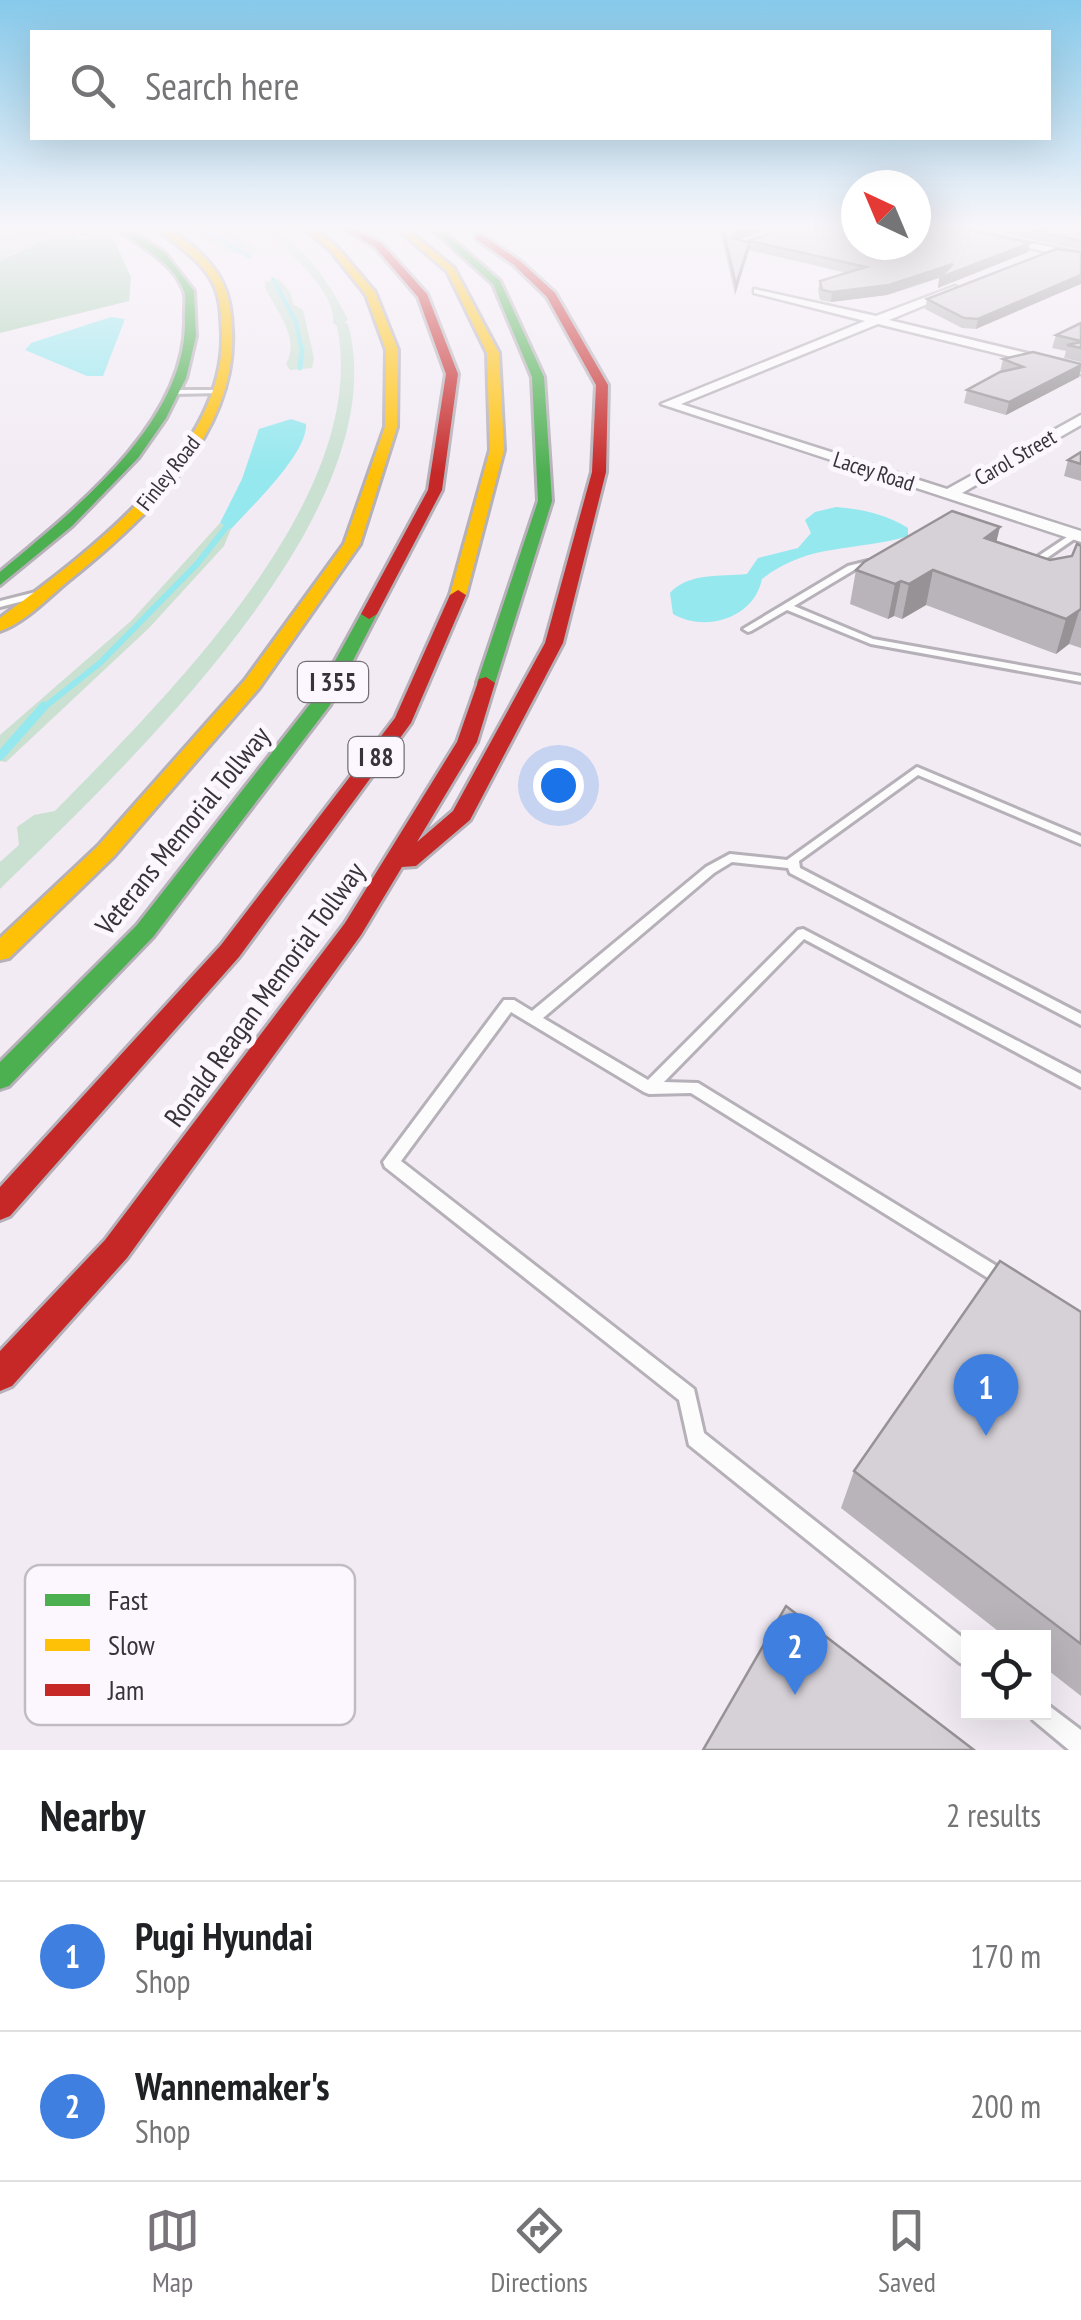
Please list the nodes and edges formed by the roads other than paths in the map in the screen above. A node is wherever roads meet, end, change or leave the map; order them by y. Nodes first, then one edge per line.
1 (190, 311) edge
2 (227, 311) edge
3 (377, 311) edge
4 (428, 311) edge
5 (472, 311) edge
6 (510, 311) edge
7 (560, 311) edge
8 (841, 311) edge
9 (901, 311) edge
10 (878, 320) junction
11 (1081, 370) edge
12 (174, 392) junction
13 (220, 392) junction
14 (1081, 419) edge
15 (948, 495) junction
16 (1078, 536) edge
17 (1022, 553) edge
18 (1040, 559) junction
19 (1054, 563) edge
20 (868, 564) edge
21 (1040, 578) edge
22 (0, 580) edge
23 (49, 592) junction
24 (0, 604) edge
25 (786, 606) junction
26 (0, 626) edge
27 (748, 629) dead end
28 (1081, 679) edge
29 (1081, 840) edge
30 (794, 865) junction
31 (380, 886) junction
32 (0, 952) edge
33 (533, 1018) junction
34 (1081, 1020) edge
35 (0, 1078) edge
36 (1081, 1082) edge
37 (649, 1088) junction
38 (0, 1207) edge
39 (1030, 1296) edge
40 (0, 1375) edge
41 (961, 1649) edge
42 (1051, 1720) edge
43 (1081, 1744) edge

1 - 12 main road, Finley Road
2 - 13 main road, Finley Road
3 - 32 main road, Veterans Memorial Tollway / I 355
4 - 35 main road, Veterans Memorial Tollway / I 355
5 - 38 main road, Ronald Reagan Memorial Tollway / I 88
6 - 31 main road, Ronald Reagan Memorial Tollway / I 88
7 - 31 main road
8 - 10 street
9 - 10 street
10 - 11 street
10 - 15 street, Lacey Road
12 - 13 lane
12 - 22 main road, Finley Road
13 - 23 main road, Finley Road
14 - 15 street, Carol Street
15 - 16 street, Lacey Road
16 - 18 lane
17 - 18 lane
18 - 19 lane
18 - 21 lane
20 - 25 lane
23 - 24 lane
23 - 26 main road, Finley Road
25 - 27 lane
25 - 28 lane
29 - 30 lane
30 - 33 lane
30 - 34 lane
31 - 40 main road, Ronald Reagan Memorial Tollway / I 88
33 - 37 lane
33 - 41 lane
36 - 37 lane
37 - 39 lane
42 - 43 lane

